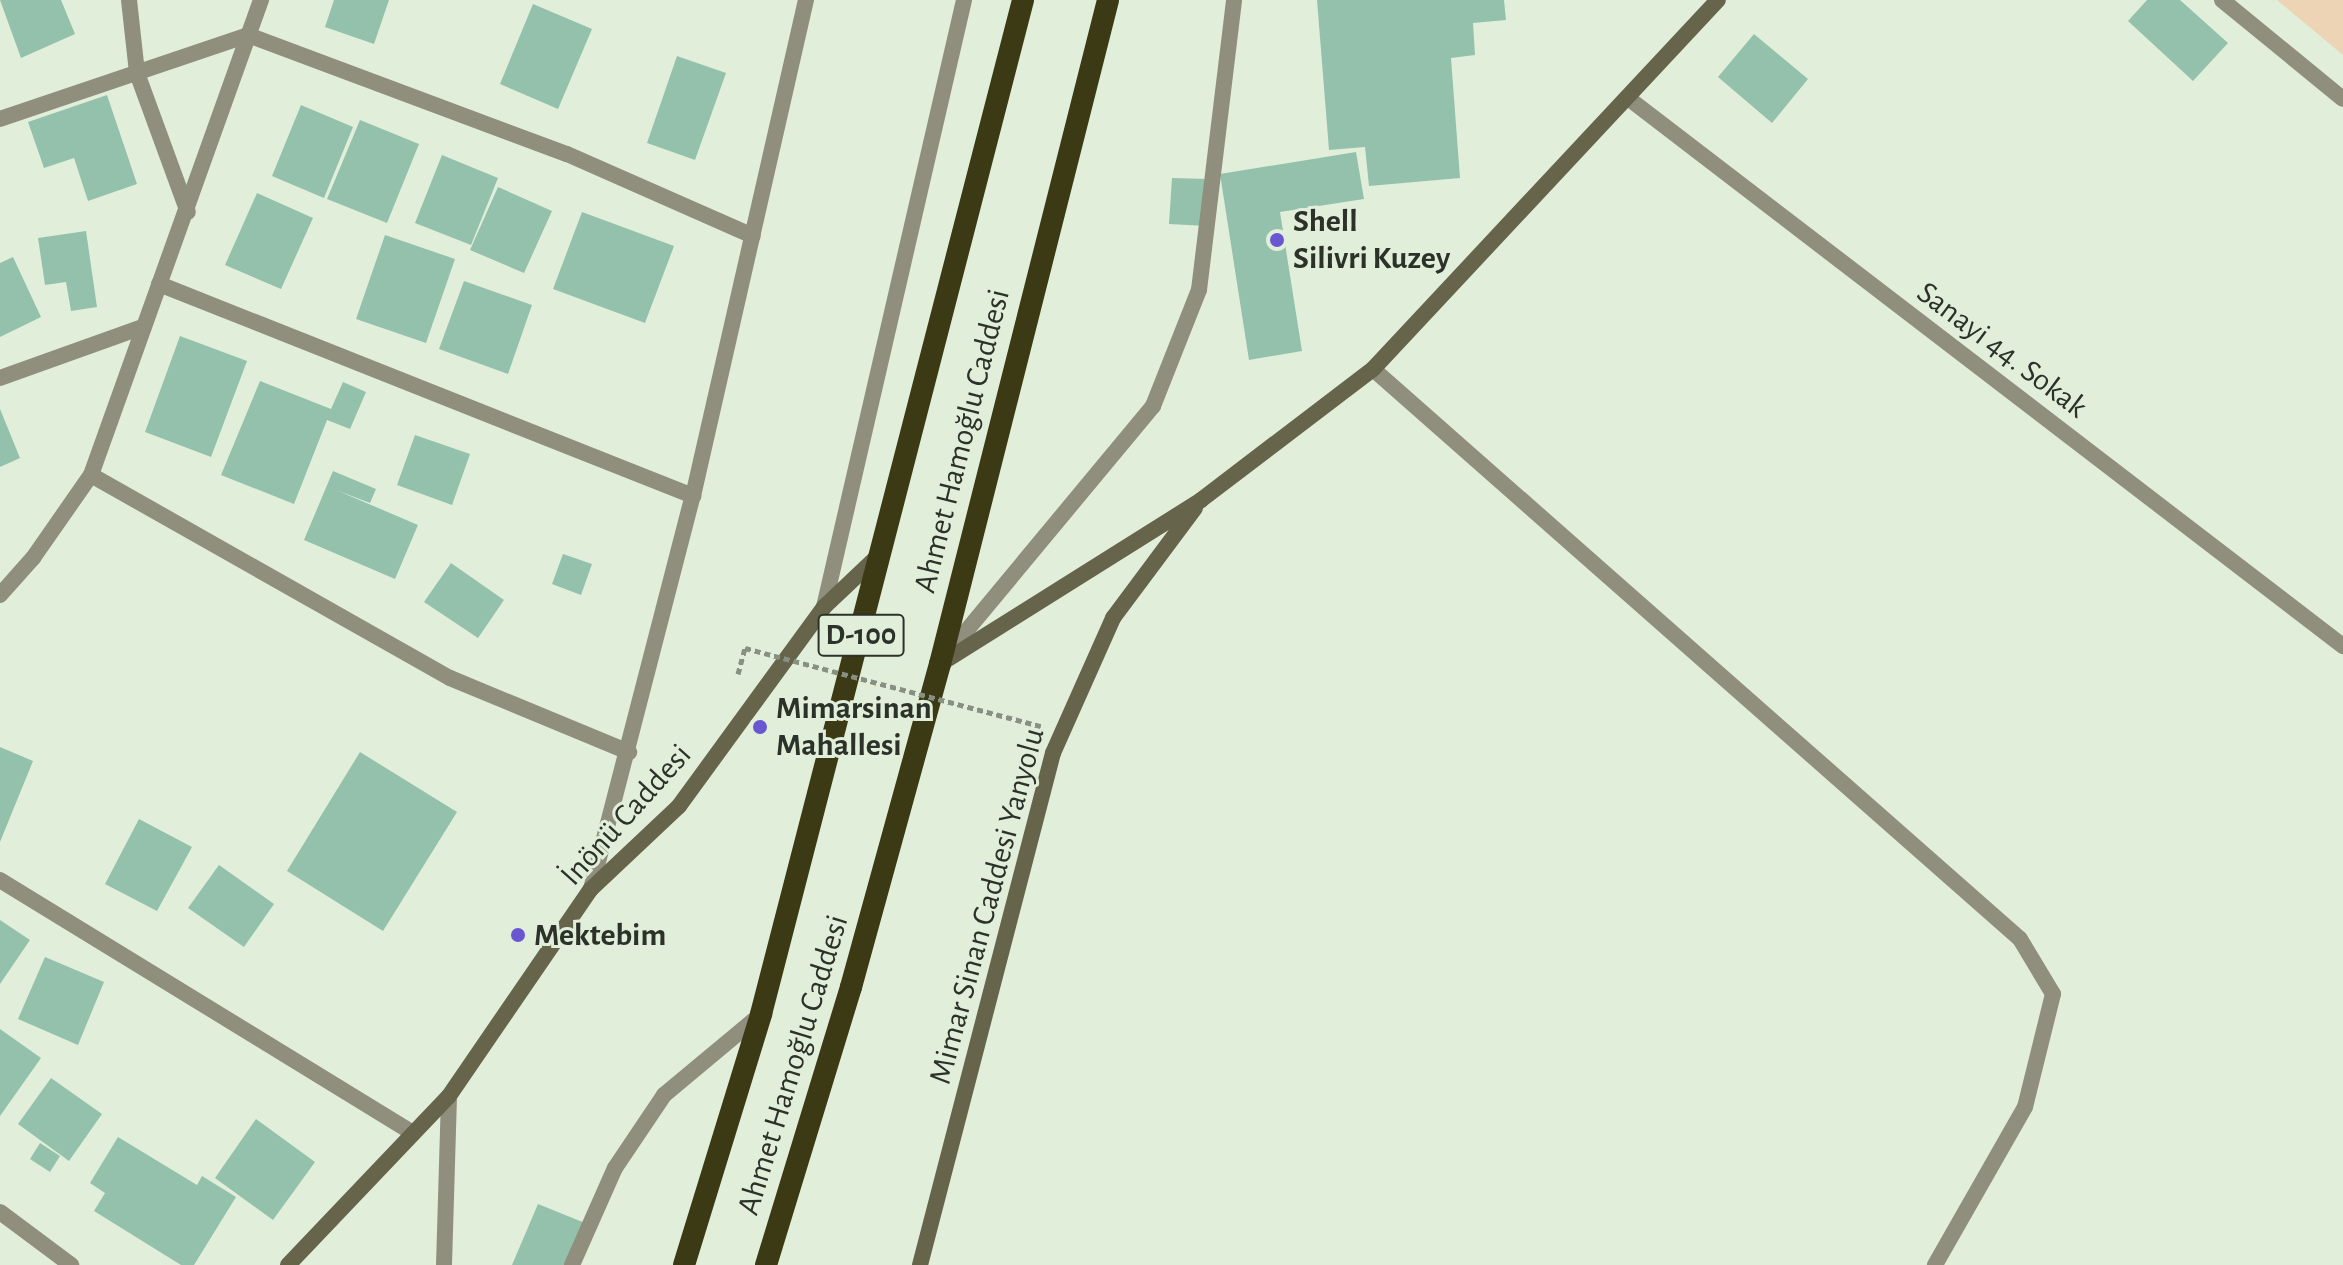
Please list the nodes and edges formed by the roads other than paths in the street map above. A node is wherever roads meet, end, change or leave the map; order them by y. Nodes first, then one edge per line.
1 (129, 0) edge
2 (261, 0) edge
3 (806, 0) edge
4 (964, 0) edge
5 (1023, 0) edge
6 (1108, 0) edge
7 (1234, 0) edge
8 (1718, 0) edge
9 (2222, 0) edge
10 (248, 35) junction
11 (137, 73) junction
12 (1628, 98) junction
13 (2343, 99) edge
14 (0, 119) edge
15 (188, 212) junction
16 (753, 236) junction
17 (159, 284) junction
18 (140, 328) junction
19 (1373, 369) junction
20 (0, 378) edge
21 (91, 475) junction
22 (693, 496) junction
23 (1201, 500) junction
24 (884, 550) junction
25 (0, 595) edge
26 (824, 607) junction
27 (2343, 646) edge
28 (940, 664) junction
29 (629, 752) junction
30 (0, 880) edge
31 (591, 889) junction
32 (761, 1014) junction
33 (449, 1096) junction
34 (412, 1132) junction
35 (0, 1212) edge
36 (71, 1265) edge
37 (288, 1265) edge
38 (444, 1265) edge
39 (572, 1265) edge
40 (684, 1265) edge
41 (766, 1265) edge
42 (920, 1265) edge
43 (1935, 1265) edge

1 - 11 street
2 - 10 street
3 - 16 street
4 - 26 street
5 - 24 highway, Ahmet Hamoğlu Caddesi / D-100
6 - 28 highway, Ahmet Hamoğlu Caddesi / D-100
7 - 28 street
8 - 12 main road
9 - 13 street
10 - 11 street
10 - 15 street
10 - 16 street
11 - 14 street
11 - 15 street
12 - 19 main road
12 - 27 street, Sanayi 44. Sokak
15 - 17 street
16 - 22 street
17 - 18 street
17 - 22 street
18 - 20 street
18 - 21 street
19 - 23 main road
19 - 43 street
21 - 25 street
21 - 29 street
22 - 29 street
23 - 28 main road
23 - 42 main road, Mimar Sinan Caddesi Yanyolu
24 - 26 main road, İnönü Caddesi
24 - 32 highway, Ahmet Hamoğlu Caddesi / D-100
26 - 31 main road, İnönü Caddesi
28 - 41 highway, Ahmet Hamoğlu Caddesi / D-100
29 - 31 street
30 - 34 street
31 - 33 main road, İnönü Caddesi
32 - 39 street
32 - 40 highway, Ahmet Hamoğlu Caddesi / D-100
33 - 34 main road, İnönü Caddesi
33 - 38 street
34 - 37 main road, İnönü Caddesi
35 - 36 street

